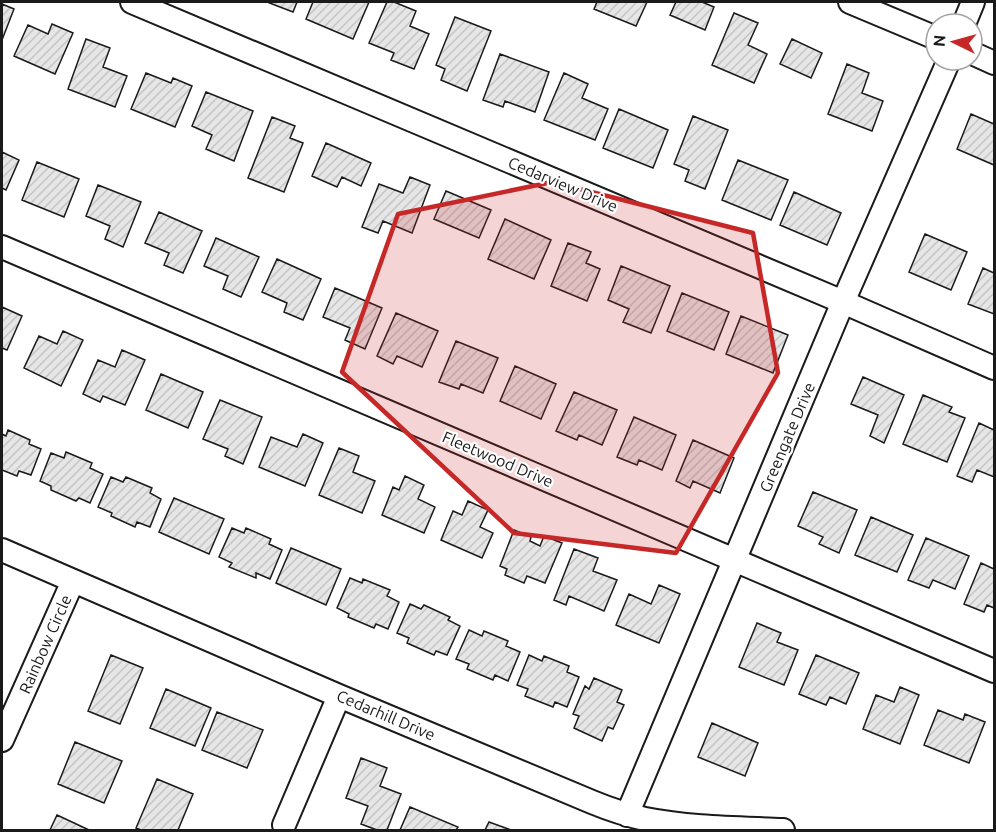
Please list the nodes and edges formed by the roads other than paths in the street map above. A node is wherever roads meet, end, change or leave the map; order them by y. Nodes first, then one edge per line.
1 (132, 2) edge
2 (850, 2) edge
3 (924, 33) edge
4 (944, 72) edge
5 (2, 247) edge
6 (843, 302) junction
7 (994, 368) edge
8 (2, 550) edge
9 (735, 561) junction
10 (73, 581) junction
11 (994, 671) edge
12 (339, 696) junction
13 (2, 740) edge
14 (627, 815) junction
15 (284, 825) dead end
16 (709, 828) edge
17 (783, 831) edge

1 - 6 street, Cedarview Drive
2 - 3 street
4 - 6 street, Greengate Drive
5 - 9 street, Fleetwood Drive
6 - 7 street, Cedarview Drive
6 - 9 street, Greengate Drive
8 - 10 street, Cedarhill Drive
9 - 11 street, Fleetwood Drive
9 - 14 street, Greengate Drive
10 - 12 street, Cedarhill Drive
10 - 13 street, Rainbow Circle
12 - 14 street, Cedarhill Drive
12 - 15 street
14 - 16 street, Cedarhill Drive
16 - 17 street, Cedarhill Drive

